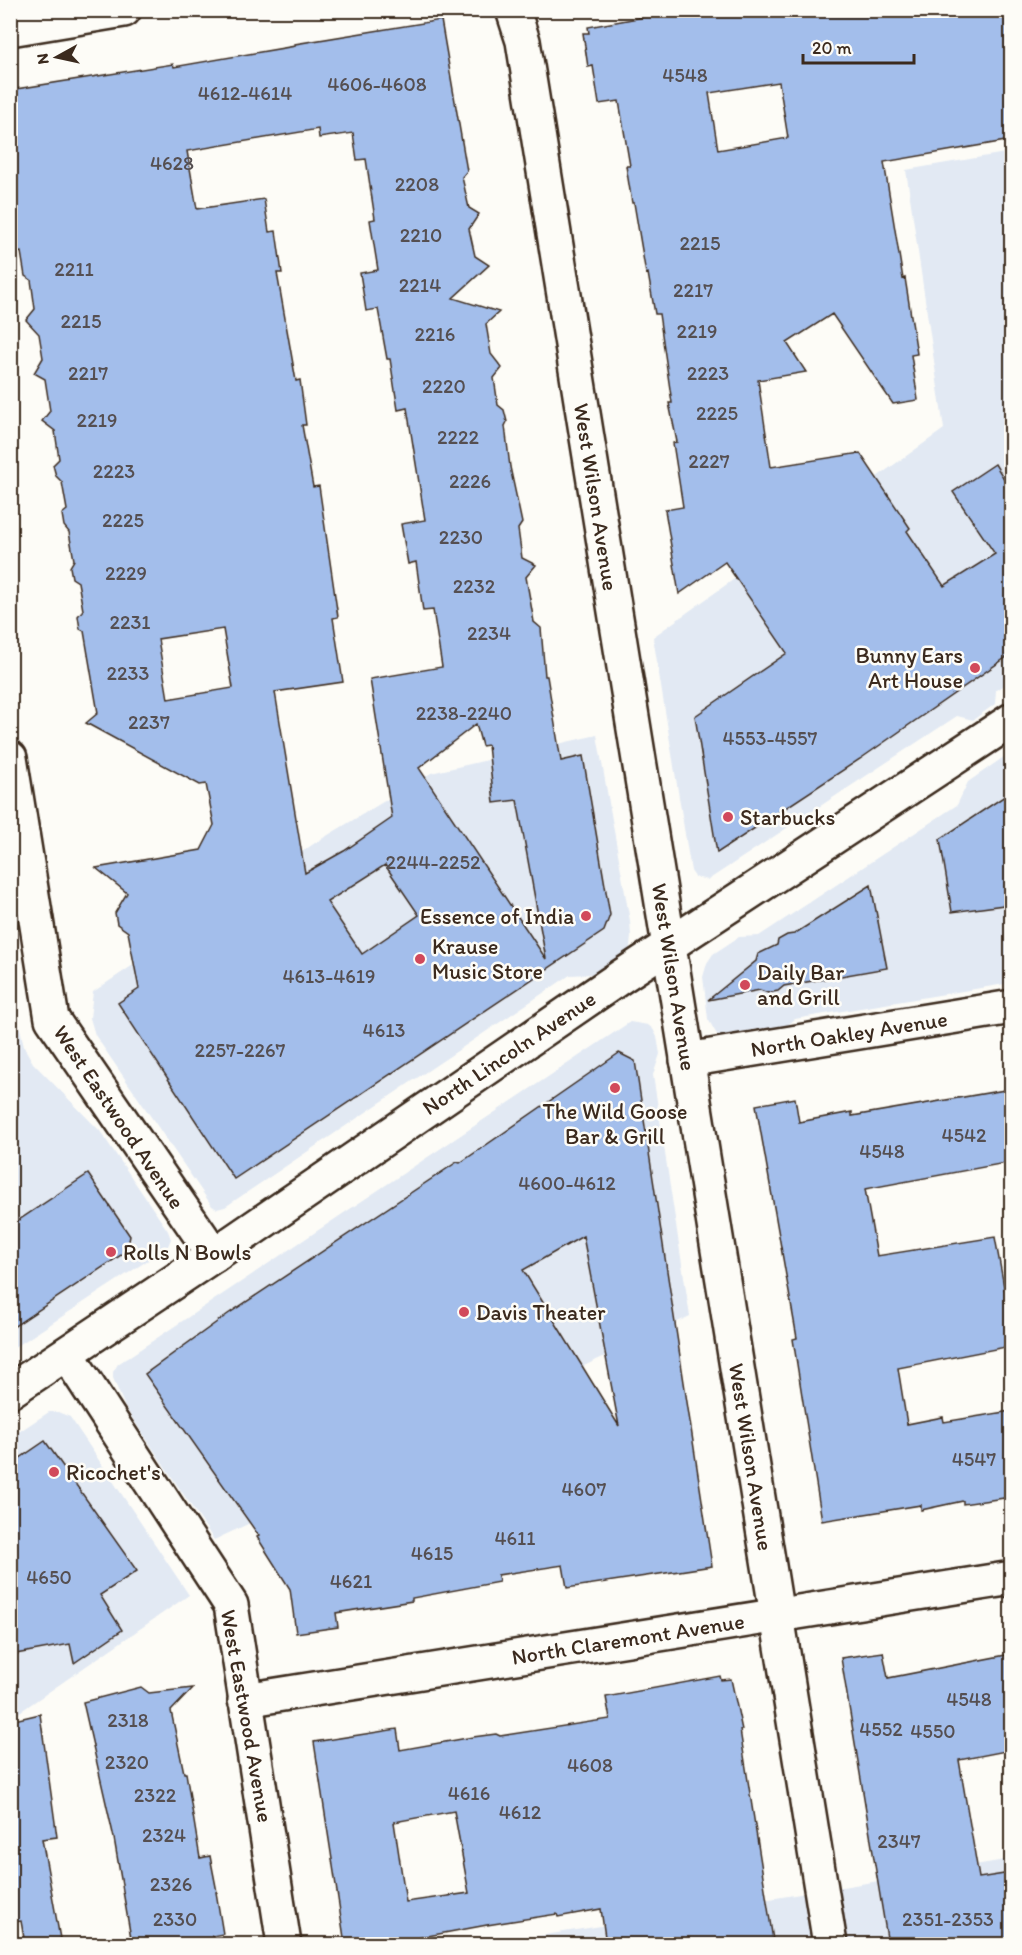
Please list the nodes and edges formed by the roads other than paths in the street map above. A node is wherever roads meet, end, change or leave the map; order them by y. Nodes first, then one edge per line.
1 (124, 10) edge
2 (513, 10) edge
3 (10, 29) edge
4 (1011, 720) edge
5 (10, 758) edge
6 (669, 946) junction
7 (1011, 1007) edge
8 (687, 1060) junction
9 (214, 1255) junction
10 (67, 1354) junction
11 (10, 1390) edge
12 (1011, 1578) edge
13 (777, 1615) junction
14 (245, 1700) junction
15 (284, 1944) edge
16 (830, 1944) edge

1 - 3 street
2 - 6 street, West Wilson Avenue
4 - 6 street, North Lincoln Avenue
5 - 9 street, West Eastwood Avenue
6 - 8 street, West Wilson Avenue
6 - 9 street, North Lincoln Avenue
7 - 8 street, North Oakley Avenue
8 - 13 street, West Wilson Avenue
9 - 10 street, North Lincoln Avenue
10 - 11 street, North Lincoln Avenue
10 - 14 street, West Eastwood Avenue
12 - 13 street, North Claremont Avenue
13 - 14 street, North Claremont Avenue
13 - 16 street, West Wilson Avenue
14 - 15 street, West Eastwood Avenue

